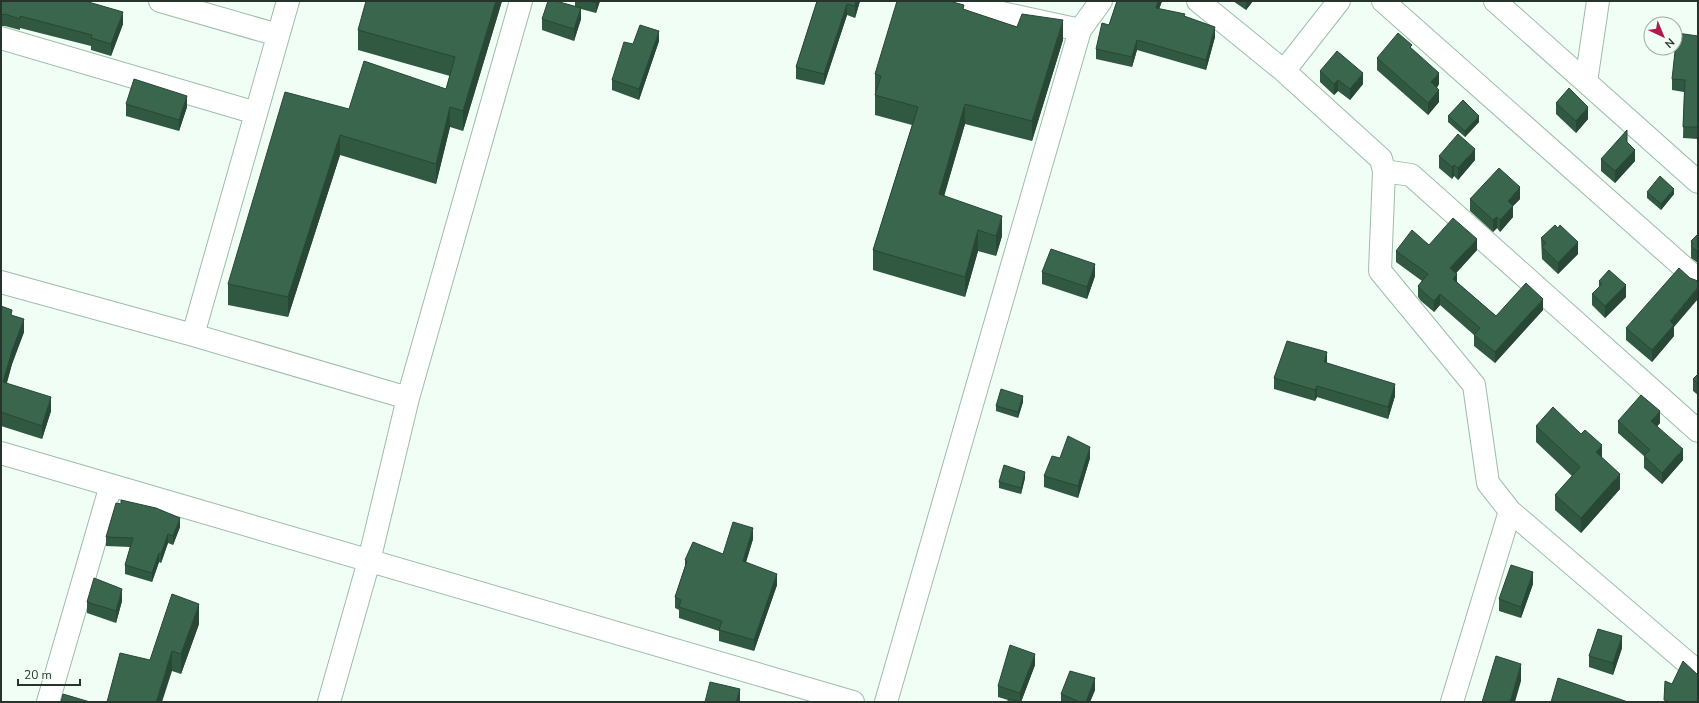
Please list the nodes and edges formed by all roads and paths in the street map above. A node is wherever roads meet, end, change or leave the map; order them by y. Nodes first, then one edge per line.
1 (160, 1) edge
2 (288, 1) edge
3 (521, 1) edge
4 (947, 1) edge
5 (1102, 1) edge
6 (1198, 1) edge
7 (1339, 1) edge
8 (1384, 1) edge
9 (1495, 1) edge
10 (1598, 1) edge
11 (1080, 30) junction
12 (278, 35) junction
13 (1, 38) edge
14 (1284, 71) junction
15 (1586, 82) junction
16 (256, 113) junction
17 (1384, 171) junction
18 (1698, 182) edge
19 (1698, 280) edge
20 (1, 282) edge
21 (193, 335) junction
22 (408, 398) junction
23 (1698, 431) edge
24 (1, 453) edge
25 (111, 485) junction
26 (1510, 511) junction
27 (369, 561) junction
28 (1698, 672) edge
29 (48, 702) edge
30 (328, 702) edge
31 (853, 702) edge
32 (886, 702) edge
33 (1452, 702) edge

1 - 12 street
2 - 12 street
3 - 22 street
4 - 11 street
5 - 11 street
6 - 14 street
7 - 14 street
8 - 19 street
9 - 15 street
10 - 15 street
11 - 32 street
12 - 16 street
13 - 16 street
14 - 17 street
15 - 18 street
16 - 21 street
17 - 23 street
17 - 26 street
20 - 21 street
21 - 22 street
22 - 27 street
24 - 25 street
25 - 27 street
25 - 29 street
26 - 28 street
26 - 33 street
27 - 30 street
27 - 31 street

